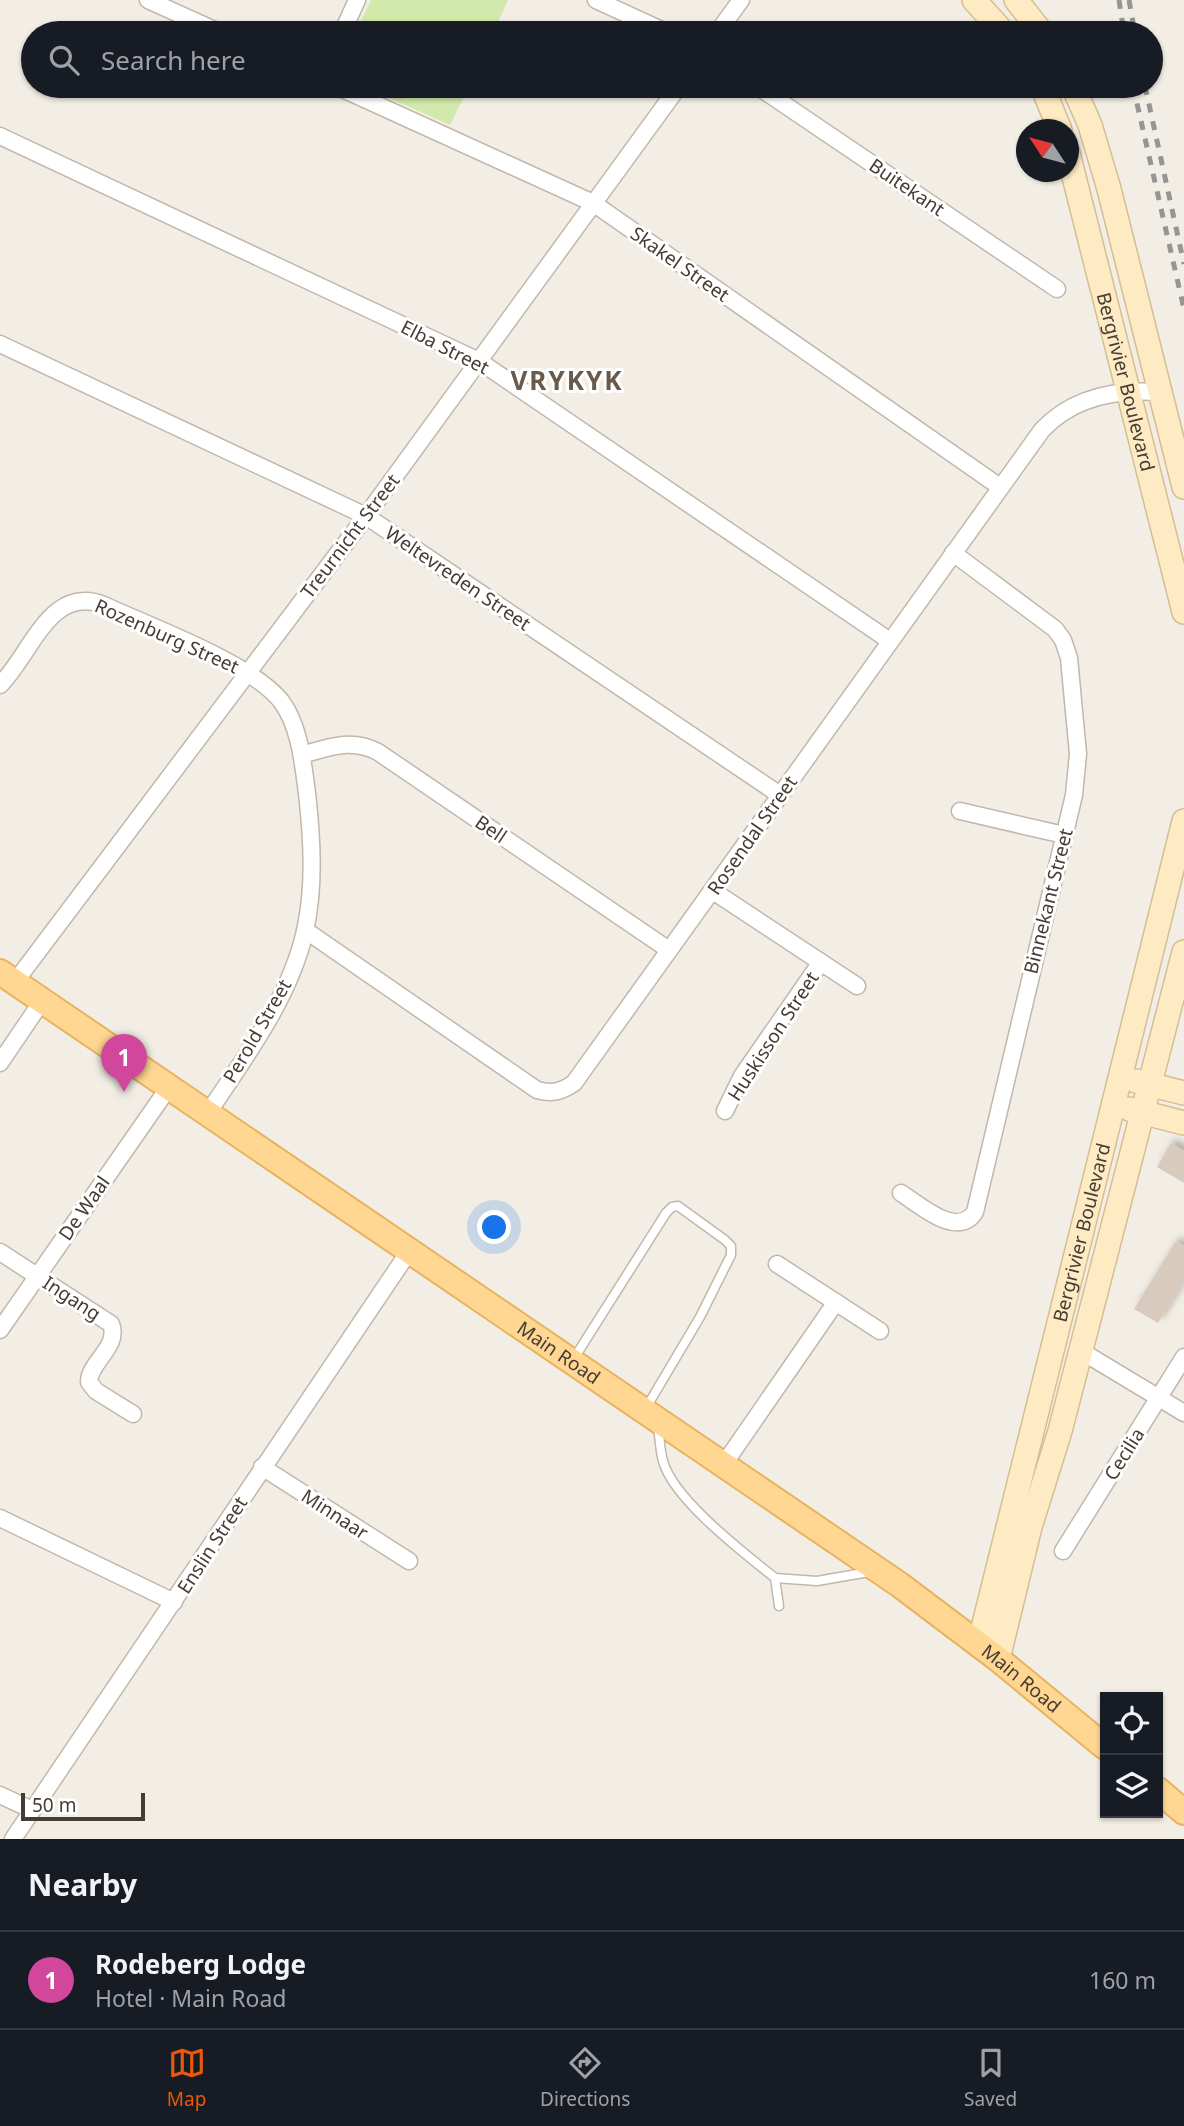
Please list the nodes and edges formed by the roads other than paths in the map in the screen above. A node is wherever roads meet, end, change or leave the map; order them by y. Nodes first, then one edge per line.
1 (148, 0) edge
2 (357, 0) edge
3 (596, 0) edge
4 (741, 0) edge
5 (974, 0) edge
6 (1016, 0) edge
7 (194, 21) edge
8 (347, 21) edge
9 (642, 21) edge
10 (726, 21) edge
11 (993, 21) edge
12 (1033, 21) edge
13 (362, 98) edge
14 (670, 98) edge
15 (775, 98) edge
16 (1047, 98) edge
17 (1078, 98) edge
18 (1056, 119) edge
19 (0, 136) edge
20 (1076, 182) edge
21 (593, 203) junction
22 (1057, 289) dead end
23 (0, 344) edge
24 (479, 361) junction
25 (1130, 390) junction
26 (1159, 392) junction
27 (1000, 486) junction
28 (1184, 487) edge
29 (366, 516) junction
30 (953, 553) junction
31 (1184, 612) edge
32 (890, 641) junction
33 (248, 672) junction
34 (0, 685) edge
35 (302, 755) junction
36 (780, 795) junction
37 (960, 811) dead end
38 (1184, 821) edge
39 (1064, 835) junction
40 (713, 891) junction
41 (305, 930) junction
42 (669, 950) junction
43 (1184, 953) edge
44 (821, 962) junction
45 (7, 977) edge
46 (857, 986) dead end
47 (42, 1001) junction
48 (0, 1063) edge
49 (1119, 1077) junction
50 (1151, 1084) junction
51 (169, 1087) junction
52 (1184, 1093) edge
53 (1112, 1105) junction
54 (725, 1111) dead end
55 (1143, 1113) junction
56 (208, 1114) junction
57 (1184, 1124) edge
58 (901, 1193) dead end
59 (410, 1250) junction
60 (0, 1252) edge
61 (777, 1265) dead end
62 (37, 1276) junction
63 (836, 1302) junction
64 (0, 1330) edge
65 (880, 1331) dead end
66 (1081, 1351) junction
67 (1184, 1357) edge
68 (573, 1360) junction
69 (1160, 1397) junction
70 (1184, 1413) edge
71 (133, 1414) dead end
72 (651, 1414) junction
73 (724, 1464) junction
74 (262, 1467) junction
75 (0, 1518) edge
76 (1063, 1550) dead end
77 (408, 1561) dead end
78 (880, 1571) junction
79 (775, 1578) junction
80 (174, 1602) junction
81 (779, 1606) dead end
82 (979, 1644) junction
83 (998, 1659) junction
84 (1100, 1743) edge
85 (1163, 1794) edge
86 (0, 1795) edge
87 (32, 1810) junction
88 (1184, 1812) edge
89 (13, 1839) edge

1 - 7 street
2 - 8 street
3 - 9 street
4 - 10 street
5 - 11 street
6 - 12 street
13 - 21 street, Skakel Street
14 - 21 street, Treurnicht Street
15 - 22 street, Buitekant
16 - 18 street
17 - 26 street, Bergrivier Boulevard
19 - 24 street, Elba Street
20 - 25 street, Bergrivier Boulevard
21 - 24 street, Treurnicht Street
21 - 27 street, Skakel Street
23 - 29 street, Weltevreden Street
24 - 29 street, Treurnicht Street
24 - 32 street, Elba Street
25 - 26 street, Rosendal Street
25 - 27 street, Rosendal Street
25 - 31 street, Bergrivier Boulevard
26 - 28 street, Bergrivier Boulevard
27 - 30 street, Rosendal Street
29 - 33 street, Treurnicht Street
29 - 36 street, Weltevreden Street
30 - 32 street, Rosendal Street
30 - 39 street, Binnekant Street
32 - 36 street, Rosendal Street
33 - 34 street, Rozenburg Street
33 - 35 street, Perold Street
33 - 45 street, Treurnicht Street
35 - 41 street, Perold Street
35 - 42 street, Bell
36 - 40 street, Rosendal Street
37 - 39 street
38 - 49 street, Bergrivier Boulevard
39 - 58 street, Binnekant Street
40 - 42 street, Rosendal Street
40 - 44 street
41 - 42 street, Rosendal Street
41 - 56 street, Perold Street
43 - 50 street, Bergrivier Boulevard
44 - 46 street
44 - 54 street, Huskisson Street
45 - 47 main road, Main Road
47 - 48 street
47 - 51 main road, Main Road
49 - 50 street
49 - 53 street, Bergrivier Boulevard
50 - 52 street
50 - 55 street, Bergrivier Boulevard
51 - 56 main road, Main Road
51 - 62 street, De Waal
53 - 55 street
53 - 82 street, Bergrivier Boulevard
55 - 57 street
55 - 66 street, Bergrivier Boulevard
56 - 59 main road, Main Road
59 - 68 main road, Main Road
59 - 74 street, Enslin Street
60 - 62 street
61 - 63 street
62 - 64 street, De Waal
62 - 71 street, Ingang
63 - 65 street
63 - 73 street
66 - 69 street
66 - 83 street, Bergrivier Boulevard
67 - 69 street, Cecilia
68 - 72 main road, Main Road
68 - 72 lane
69 - 70 street
69 - 76 street, Cecilia
72 - 73 main road, Main Road
72 - 79 lane
73 - 78 main road, Main Road
74 - 77 street, Minnaar
74 - 80 street, Enslin Street
75 - 80 street
78 - 79 lane
78 - 82 main road, Main Road
79 - 81 lane
80 - 87 street, Enslin Street
82 - 83 main road, Main Road
83 - 84 main road, Main Road
85 - 88 main road
86 - 87 street
87 - 89 street, Enslin Street

